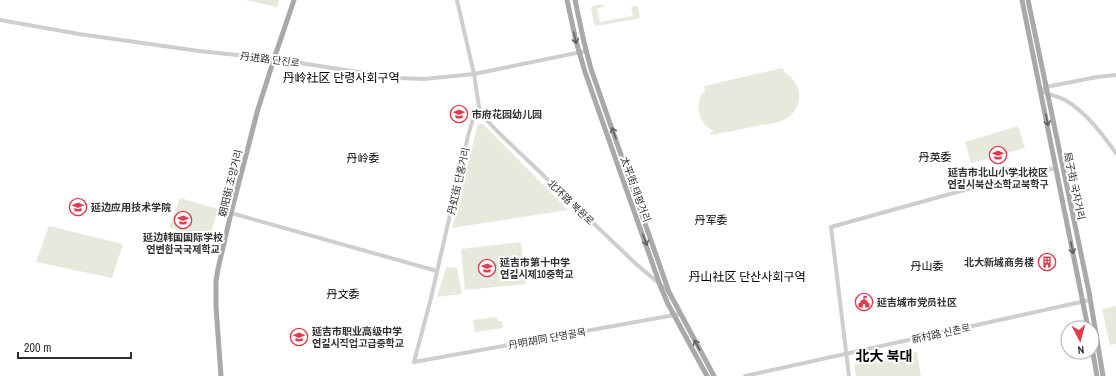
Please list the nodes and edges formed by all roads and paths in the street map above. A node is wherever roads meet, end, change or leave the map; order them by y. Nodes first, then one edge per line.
1 (294, 0) edge
2 (457, 0) edge
3 (567, 0) edge
4 (575, 0) edge
5 (1022, 0) edge
6 (1028, 0) edge
7 (0, 20) edge
8 (586, 51) junction
9 (579, 53) junction
10 (274, 59) junction
11 (474, 74) junction
12 (1116, 75) edge
13 (1046, 87) junction
14 (1041, 91) junction
15 (1047, 94) junction
16 (479, 107) junction
17 (1116, 153) edge
18 (1056, 168) junction
19 (231, 213) junction
20 (437, 271) junction
21 (660, 285) junction
22 (669, 292) junction
23 (1090, 300) junction
24 (1083, 302) junction
25 (677, 315) junction
26 (1086, 320) edge
27 (846, 354) junction
28 (1094, 360) edge
29 (414, 362) joint
30 (221, 376) edge
31 (707, 376) edge
32 (714, 376) edge
33 (745, 376) edge
34 (849, 376) edge
35 (1097, 376) edge
36 (1103, 376) edge

1 - 10 main road, 朝阳街 조양거리
2 - 11 street
3 -> 9 main road, 太平街 태평거리
4 - 8 main road, 太平街 태평거리
5 - 14 main road, 局子街 국자거리
6 - 13 main road, 局子街 국자거리
7 - 10 street, 丹进路 단진로
8 - 9 street, 丹进路 단진로
22 -> 8 main road, 太平街 태평거리
9 - 11 street, 丹进路 단진로
9 -> 21 main road, 太平街 태평거리
10 - 11 street, 丹进路 단진로
10 - 19 main road, 朝阳街 조양거리
11 - 16 street
12 - 13 street
13 - 14 street
13 - 15 main road, 局子街 국자거리
14 - 15 street
14 -> 18 main road, 局子街 국자거리
15 - 17 street
15 - 23 main road, 局子街 국자거리
16 - 20 street, 丹虹街 단홍거리
16 - 21 street, 北环路 북환로
18 -> 24 main road, 局子街 국자거리
18 - 27 street
19 - 20 street
19 - 30 main road, 朝阳街 조양거리
20 - 29 street, 丹虹街 단홍거리
21 - 22 street, 北环路 북환로
21 - 25 main road, 太平街 태평거리
22 - 25 main road, 太平街 태평거리
23 - 24 street, 新村路 신촌로
23 - 36 main road, 局子街 국자거리
24 - 26 main road, 局子街 국자거리
24 - 27 street, 新村路 신촌로
25 - 29 street, 丹明胡同 단명골목
25 - 31 main road, 太平街 태평거리
32 -> 25 main road, 太平街 태평거리
27 - 33 street, 新村路 신촌로
27 - 34 street
28 - 35 main road

